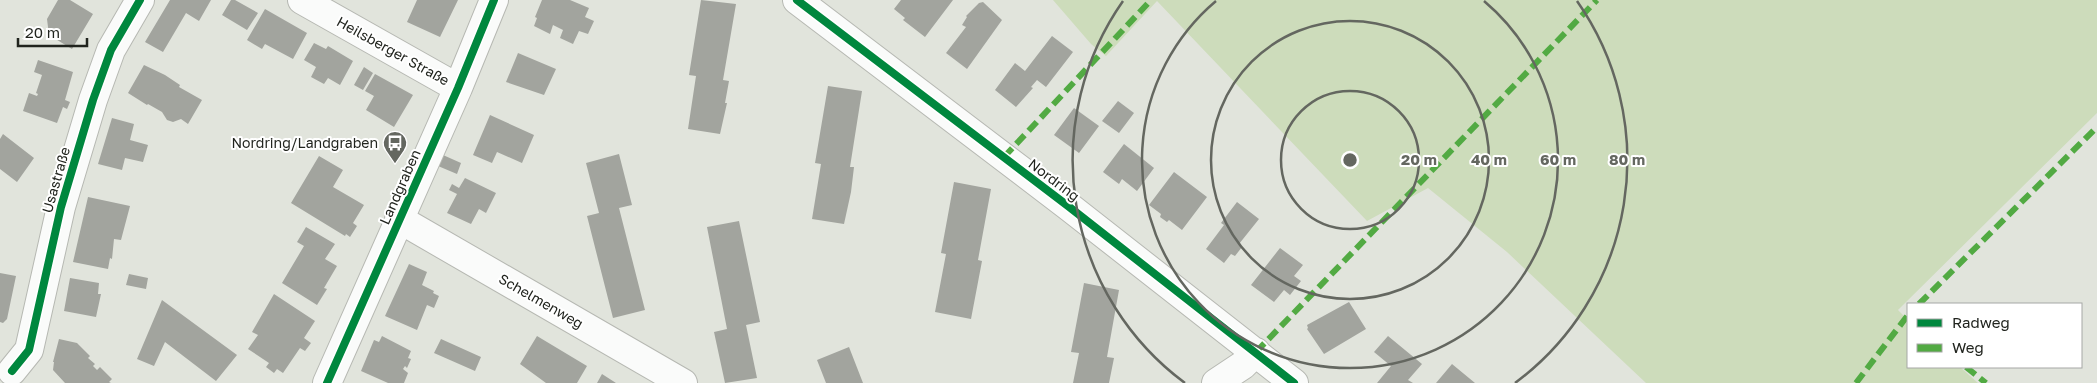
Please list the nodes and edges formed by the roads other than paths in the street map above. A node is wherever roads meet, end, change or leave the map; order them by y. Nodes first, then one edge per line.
1 (140, 0) edge
2 (302, 0) edge
3 (494, 0) edge
4 (797, 0) edge
5 (458, 88) junction
6 (399, 219) junction
7 (1256, 352) junction
8 (12, 371) edge
9 (327, 383) edge
10 (682, 383) edge
11 (1216, 383) edge
12 (1294, 383) edge

1 - 8 street, Usastraße
2 - 5 street, Heilsberger Straße
3 - 5 street, Landgraben
4 - 7 street, Nordring
5 - 6 street, Landgraben
6 - 9 street, Landgraben
6 - 10 street, Schelmenweg
7 - 11 street
7 - 12 street, Nordring

